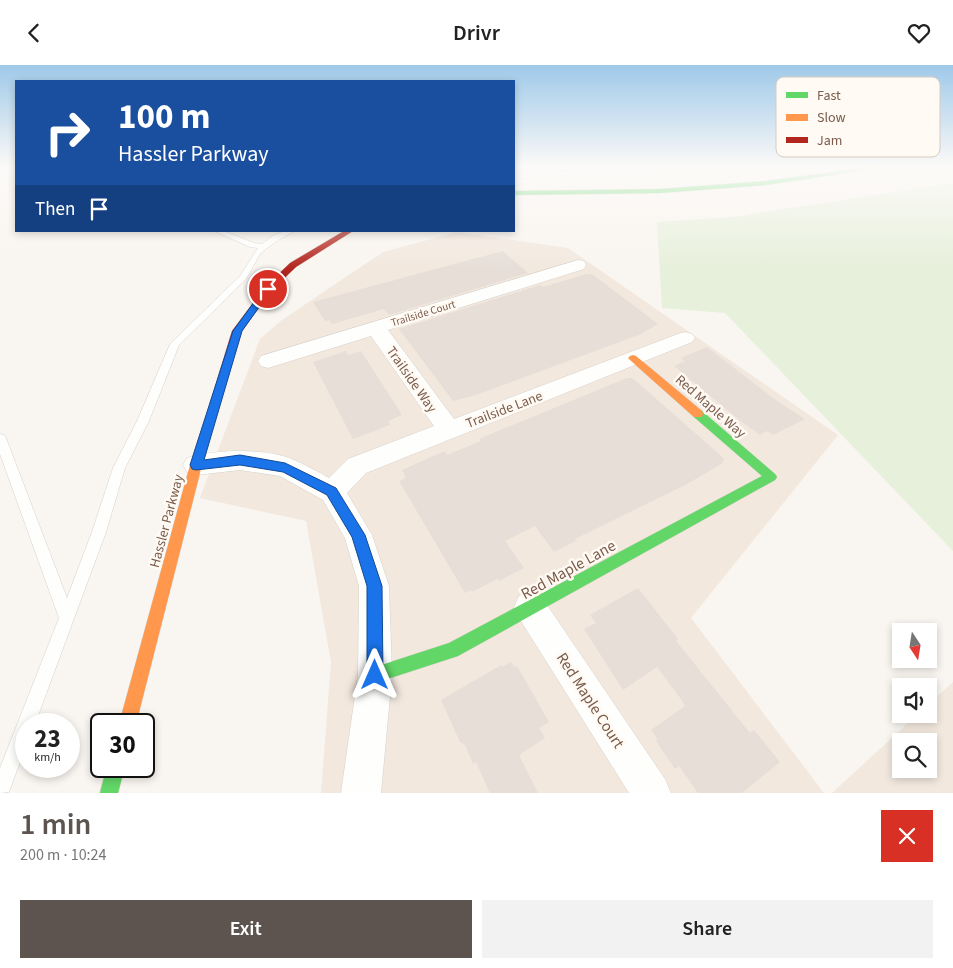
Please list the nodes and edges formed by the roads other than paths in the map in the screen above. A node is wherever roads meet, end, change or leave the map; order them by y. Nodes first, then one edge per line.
1 (220, 232) edge
2 (290, 232) edge
3 (348, 232) edge
4 (264, 246) junction
5 (578, 265) dead end
6 (376, 328) junction
7 (685, 338) dead end
8 (633, 358) junction
9 (268, 361) dead end
10 (449, 430) junction
11 (0, 438) edge
12 (196, 465) junction
13 (770, 477) joint
14 (332, 492) junction
15 (530, 607) junction
16 (67, 619) junction
17 (375, 675) junction
18 (30, 713) edge
19 (130, 713) edge
20 (15, 753) edge
21 (113, 778) edge
22 (0, 792) edge
23 (109, 793) edge
24 (361, 793) edge
25 (651, 793) edge

1 - 4 lane
2 - 4 lane
3 - 12 street, Hassler Parkway
4 - 16 lane
5 - 6 street, Trailside Court
6 - 9 street, Trailside Court
6 - 10 street, Trailside Way
7 - 8 street, Trailside Lane
8 - 10 street, Trailside Lane
8 - 13 street, Red Maple Way
10 - 14 street, Trailside Lane
11 - 16 lane
12 - 14 street
12 - 19 street, Hassler Parkway
13 - 15 street, Red Maple Lane
14 - 17 street
15 - 17 street, Red Maple Lane
15 - 25 street, Red Maple Court
16 - 18 lane
17 - 24 street
20 - 22 lane
21 - 23 street

